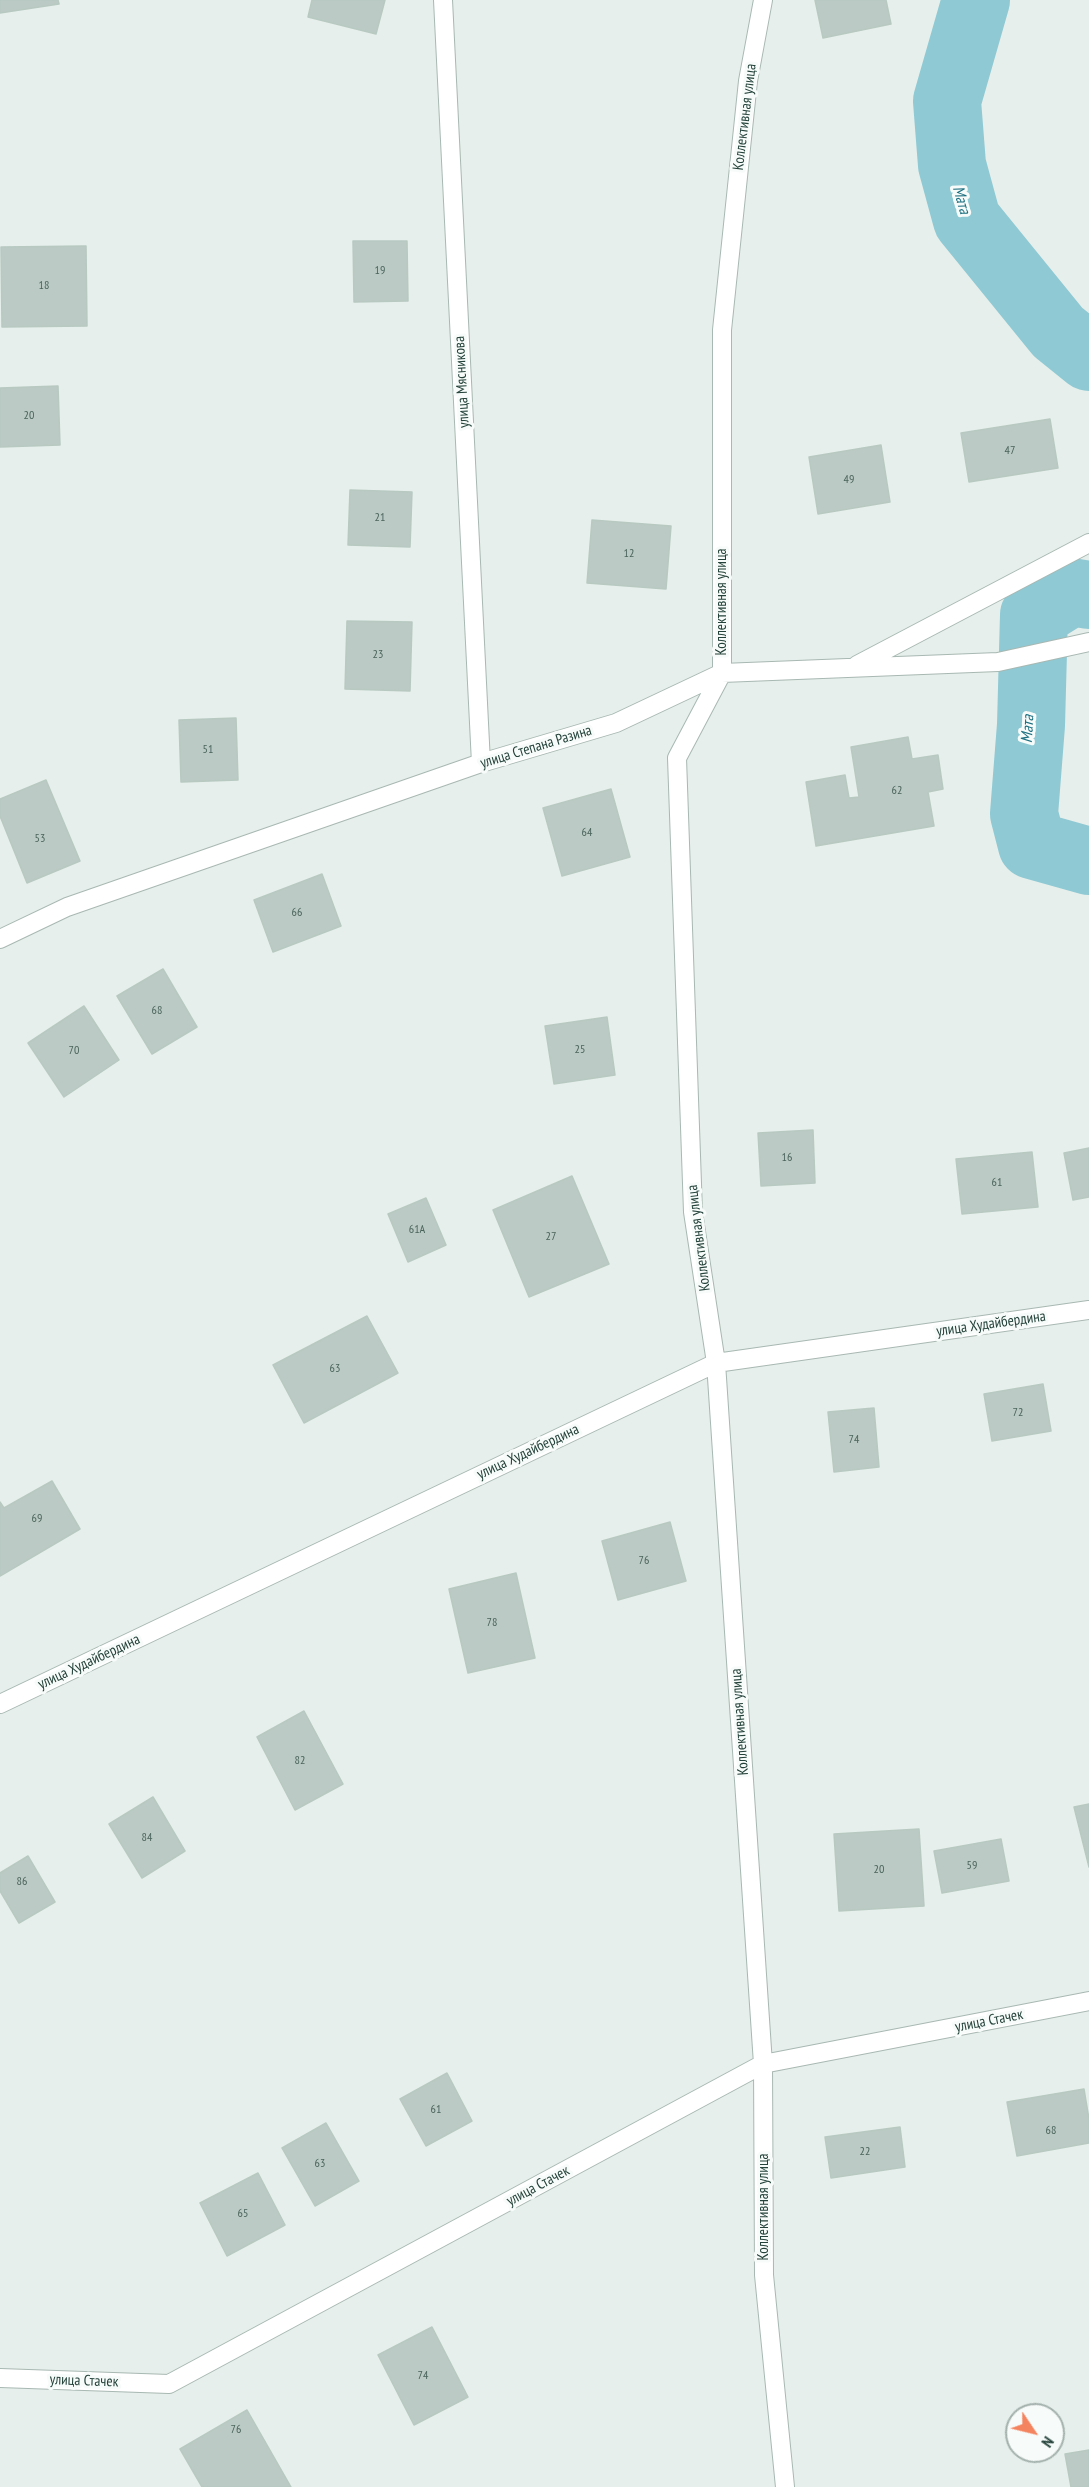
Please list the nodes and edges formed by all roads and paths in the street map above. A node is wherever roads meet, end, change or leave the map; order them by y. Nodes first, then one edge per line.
1 (443, 0) edge
2 (763, 0) edge
3 (1089, 543) edge
4 (1089, 642) edge
5 (853, 667) junction
6 (722, 673) junction
7 (481, 763) junction
8 (0, 939) edge
9 (1089, 1310) edge
10 (717, 1363) junction
11 (0, 1704) edge
12 (1089, 2001) edge
13 (763, 2064) junction
14 (0, 2378) edge
15 (785, 2487) edge

1 - 7 street, улица Мясникова
2 - 6 street, Коллективная улица
3 - 5 street
4 - 5 street, улица Степана Разина
5 - 6 street, улица Степана Разина
6 - 7 street, улица Степана Разина
6 - 10 street, Коллективная улица
7 - 8 street, улица Степана Разина
9 - 10 street, улица Худайбердина
10 - 11 street, улица Худайбердина
10 - 13 street, Коллективная улица
12 - 13 street, улица Стачек
13 - 14 street, улица Стачек
13 - 15 street, Коллективная улица

